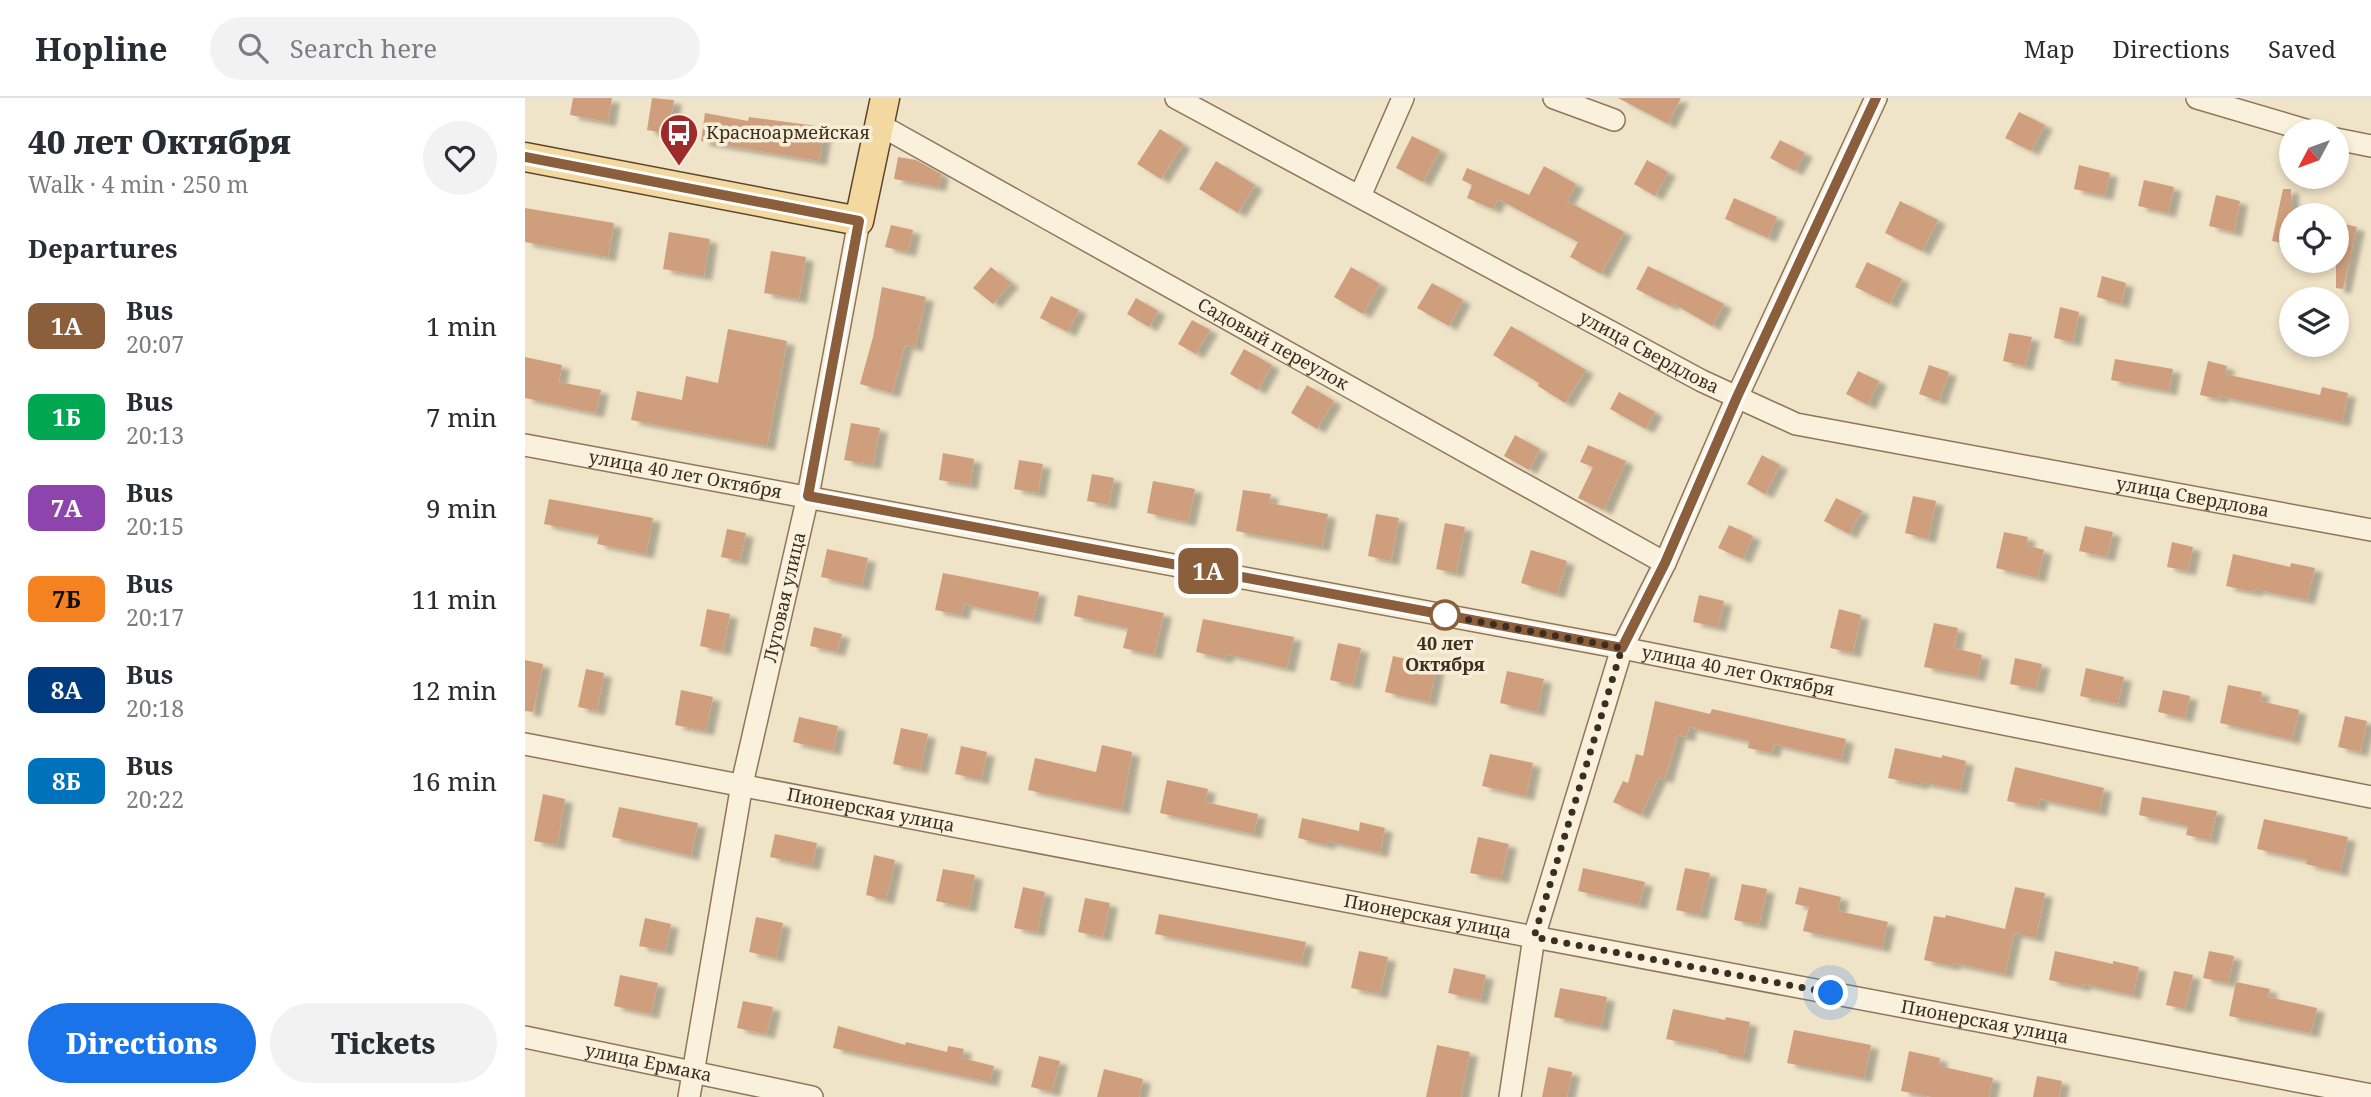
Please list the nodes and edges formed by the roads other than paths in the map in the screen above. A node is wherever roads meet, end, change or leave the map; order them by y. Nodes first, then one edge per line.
1 (1176, 98) edge
2 (1403, 98) edge
3 (1554, 98) edge
4 (1876, 98) edge
5 (2197, 98) edge
6 (883, 112) edge
7 (1614, 120) dead end
8 (2279, 122) edge
9 (2349, 142) edge
10 (2371, 146) edge
11 (525, 157) edge
12 (1360, 196) junction
13 (859, 221) junction
14 (1737, 397) junction
15 (525, 445) edge
16 (808, 496) junction
17 (2371, 530) edge
18 (1665, 563) junction
19 (1622, 648) junction
20 (525, 744) edge
21 (742, 784) junction
22 (2371, 797) edge
23 (1534, 937) junction
24 (525, 1037) edge
25 (694, 1074) junction
26 (2371, 1095) edge
27 (689, 1097) edge
28 (812, 1097) edge
29 (1510, 1097) edge

1 - 12 street, улица Свердлова
2 - 12 street
3 - 7 street
4 - 14 street
5 - 8 street
6 - 13 main road, Луговая улица
6 - 18 street, Садовый переулок
9 - 10 street
11 - 13 main road
12 - 14 street, улица Свердлова
13 - 16 street, Луговая улица
14 - 17 street, улица Свердлова
14 - 18 street
15 - 16 street, улица 40 лет Октября
16 - 19 street, улица 40 лет Октября
16 - 21 street, Луговая улица
18 - 19 street
19 - 22 street, улица 40 лет Октября
19 - 23 street
20 - 21 street, Пионерская улица
21 - 23 street, Пионерская улица
21 - 25 street, Луговая улица
23 - 26 street, Пионерская улица
23 - 29 street
24 - 25 street, улица Ермака
25 - 27 street, Луговая улица
25 - 28 street, улица Ермака

